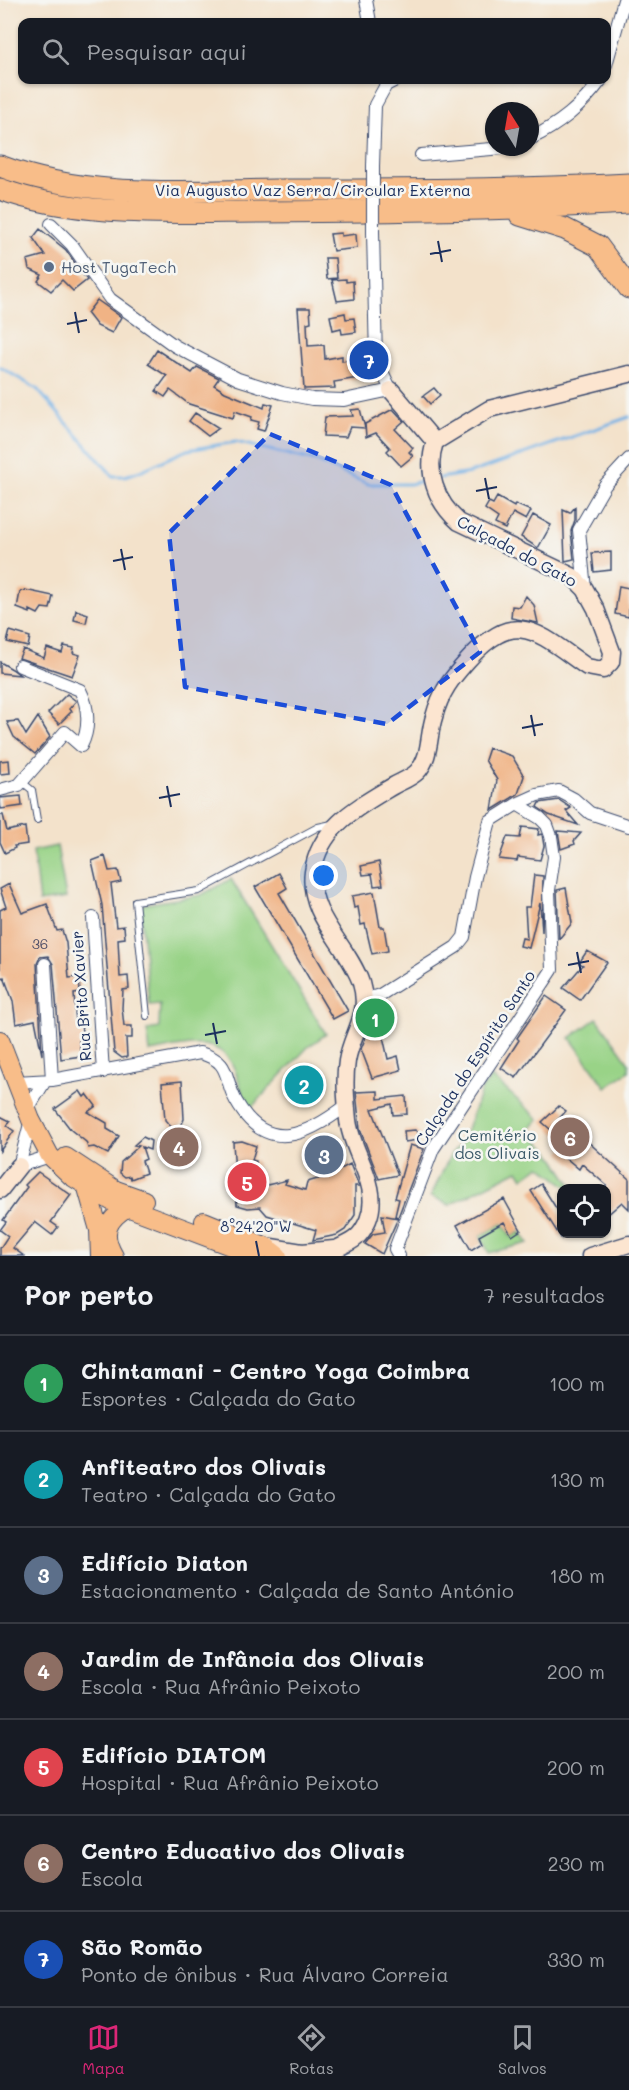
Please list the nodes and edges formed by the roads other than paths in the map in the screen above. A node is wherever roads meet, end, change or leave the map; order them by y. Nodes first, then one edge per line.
1 (366, 0) edge
2 (624, 0) edge
3 (369, 18) edge
4 (611, 44) edge
5 (387, 84) edge
6 (595, 84) edge
7 (539, 135) edge
8 (485, 150) edge
9 (422, 155) dead end
10 (0, 166) edge
11 (629, 177) edge
12 (629, 184) edge
13 (602, 185) junction
14 (0, 189) edge
15 (629, 203) edge
16 (484, 209) junction
17 (51, 224) dead end
18 (629, 288) edge
19 (629, 374) edge
20 (391, 390) junction
21 (435, 442) junction
22 (629, 459) edge
23 (585, 589) junction
24 (20, 666) dead end
25 (22, 781) junction
26 (0, 790) edge
27 (518, 804) junction
28 (37, 820) dead end
29 (337, 822) junction
30 (629, 826) edge
31 (93, 918) dead end
32 (45, 964) dead end
33 (363, 1000) junction
34 (147, 1016) dead end
35 (0, 1040) edge
36 (103, 1072) junction
37 (48, 1081) junction
38 (15, 1082) junction
39 (347, 1105) junction
40 (29, 1115) junction
41 (44, 1139) junction
42 (51, 1156) junction
43 (19, 1166) junction
44 (87, 1188) junction
45 (0, 1190) edge
46 (128, 1207) junction
47 (629, 1244) edge
48 (266, 1253) edge
49 (330, 1253) edge
50 (397, 1253) edge
51 (100, 1256) edge
52 (114, 1256) edge
53 (590, 1256) edge

1 - 3 street
2 - 4 street
5 - 20 street, bridge
6 - 7 street
8 - 9 street
10 - 13 highway, Via Augusto Vaz Serra/Circular Externa
11 - 13 highway
12 - 13 highway, Via Augusto Vaz Serra/Circular Externa
14 - 16 highway, Via Augusto Vaz Serra/Circular Externa
15 - 16 highway, Via Augusto Vaz Serra/Circular Externa
16 - 18 highway
17 - 20 street
19 - 21 street
20 - 21 street
21 - 23 street, Calçada do Gato
22 - 23 street
23 - 29 street, Calçada do Gato
24 - 25 street
25 - 26 street
25 - 28 lane
27 - 30 street
27 - 33 street
27 - 50 street, Calçada do Espírito Santo
29 - 33 street, Calçada do Gato
29 - 34 lane
31 - 36 street, Rua Brito Xavier
32 - 37 street
33 - 39 street, Calçada do Gato
35 - 38 main road
36 - 37 street
36 - 39 street
37 - 38 street
37 - 40 street
38 - 40 main road
39 - 49 street, Calçada do Gato
40 - 41 main road
40 - 43 street
41 - 42 main road
41 - 48 main road
42 - 43 street
42 - 44 main road
43 - 45 street
44 - 46 main road
44 - 51 main road
46 - 48 main road
46 - 52 main road
47 - 53 street
48 - 49 street, Calçada do Gato

